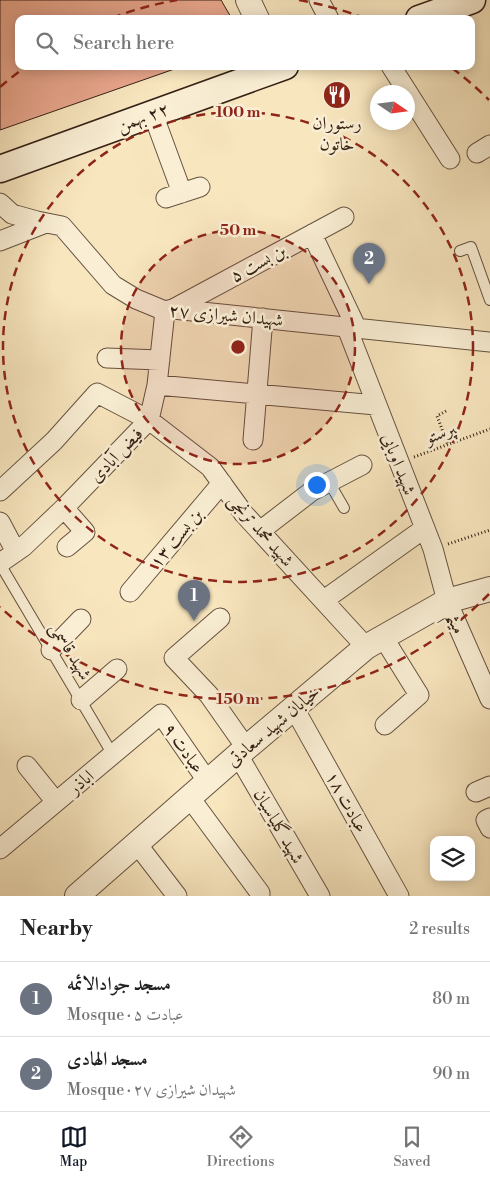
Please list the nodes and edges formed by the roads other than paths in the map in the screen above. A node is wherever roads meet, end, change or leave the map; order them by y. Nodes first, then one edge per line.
1 (248, 0) edge
2 (319, 0) edge
3 (472, 0) edge
4 (255, 15) edge
5 (327, 15) edge
6 (430, 15) edge
7 (273, 70) edge
8 (395, 70) edge
9 (153, 114) junction
10 (450, 158) dead end
11 (0, 169) edge
12 (200, 188) dead end
13 (0, 203) edge
14 (344, 217) dead end
15 (46, 223) junction
16 (312, 234) junction
17 (0, 241) edge
18 (460, 251) dead end
19 (490, 300) edge
20 (490, 308) edge
21 (169, 310) junction
22 (263, 318) junction
23 (352, 328) junction
24 (490, 342) edge
25 (107, 358) dead end
26 (160, 360) junction
27 (157, 385) junction
28 (257, 394) junction
29 (376, 405) junction
30 (149, 420) junction
31 (253, 440) dead end
32 (362, 465) dead end
33 (329, 482) junction
34 (222, 483) junction
35 (0, 491) edge
36 (64, 508) junction
37 (344, 508) dead end
38 (0, 522) edge
39 (425, 528) junction
40 (260, 531) junction
41 (67, 547) dead end
42 (16, 552) junction
43 (0, 563) edge
44 (490, 589) edge
45 (130, 592) dead end
46 (324, 600) junction
47 (447, 601) junction
48 (220, 618) dead end
49 (81, 619) dead end
50 (374, 642) junction
51 (51, 650) junction
52 (117, 669) dead end
53 (81, 700) junction
54 (490, 700) edge
55 (294, 708) junction
56 (161, 714) joint
57 (385, 725) dead end
58 (242, 752) junction
59 (113, 755) junction
60 (27, 766) dead end
61 (208, 782) junction
62 (190, 798) junction
63 (56, 802) junction
64 (490, 818) edge
65 (490, 828) edge
66 (137, 844) junction
67 (0, 849) edge
68 (77, 896) edge
69 (177, 896) edge
70 (260, 896) edge
71 (320, 896) edge
72 (399, 896) edge

1 - 4 street
2 - 5 street
3 - 6 main road
7 - 9 main road, ٢٢ بهمن
8 - 10 street
9 - 11 main road, ٢٢ بهمن
9 - 12 street
13 - 15 street, شهیدان شیرازی ۲۷
14 - 16 street, بن بست ۵
15 - 17 street
15 - 21 street, شهیدان شیرازی ۲۷
16 - 21 street, بن بست ۵
16 - 23 street, شهید اوبایی
18 - 19 lane
19 - 20 lane
21 - 22 street, شهیدان شیرازی ۲۷
21 - 26 street, فیض آبادی
22 - 23 street, شهیدان شیرازی ۲۷
22 - 28 street
23 - 24 street, شهیدان شیرازی ۲۷
23 - 29 street, شهید اوبایی
25 - 26 street
26 - 27 street, فیض آبادی
27 - 28 street
27 - 30 street, فیض آبادی
28 - 29 street
28 - 31 street
29 - 39 street, شهید اوبایی
30 - 34 street, شهید محمد ترنجی
30 - 35 street, شهید محمد ترنجی
30 - 36 street, فیض آبادی
32 - 33 street
33 - 37 lane
33 - 40 street
34 - 40 street, شهید محمد ترنجی
34 - 45 street, بن بست ۱۳
36 - 41 street
36 - 42 street, فیض آبادی
38 - 42 street
39 - 46 street
39 - 47 street, شهید اوبایی
40 - 46 street, شهید محمد ترنجی
42 - 43 street, فیض آبادی
43 - 51 lane, شهید قاسمی
44 - 47 street, خیابان شهید سعادتی
46 - 50 street, شهید محمد ترنجی
47 - 50 street, خیابان شهید سعادتی
47 - 54 street, میثم
48 - 58 street, شهید گلیاسیان
49 - 51 street
50 - 55 street, خیابان شهید سعادتی
50 - 57 street, شهید محمد ترنجی
51 - 53 lane, شهید قاسمی
52 - 53 street
53 - 59 lane, شهید قاسمی
55 - 58 street, خیابان شهید سعادتی
55 - 72 street, عبادت ۱۸
56 - 59 street, اباذر
56 - 61 street, عبادت ۹
58 - 61 street, خیابان شهید سعادتی
58 - 71 street, شهید گلیاسیان
59 - 63 street, اباذر
60 - 63 street
61 - 62 street, خیابان شهید سعادتی
62 - 66 street, خیابان شهید سعادتی
62 - 70 street
63 - 67 street, اباذر
64 - 65 street
66 - 68 street, خیابان شهید سعادتی
66 - 69 street

